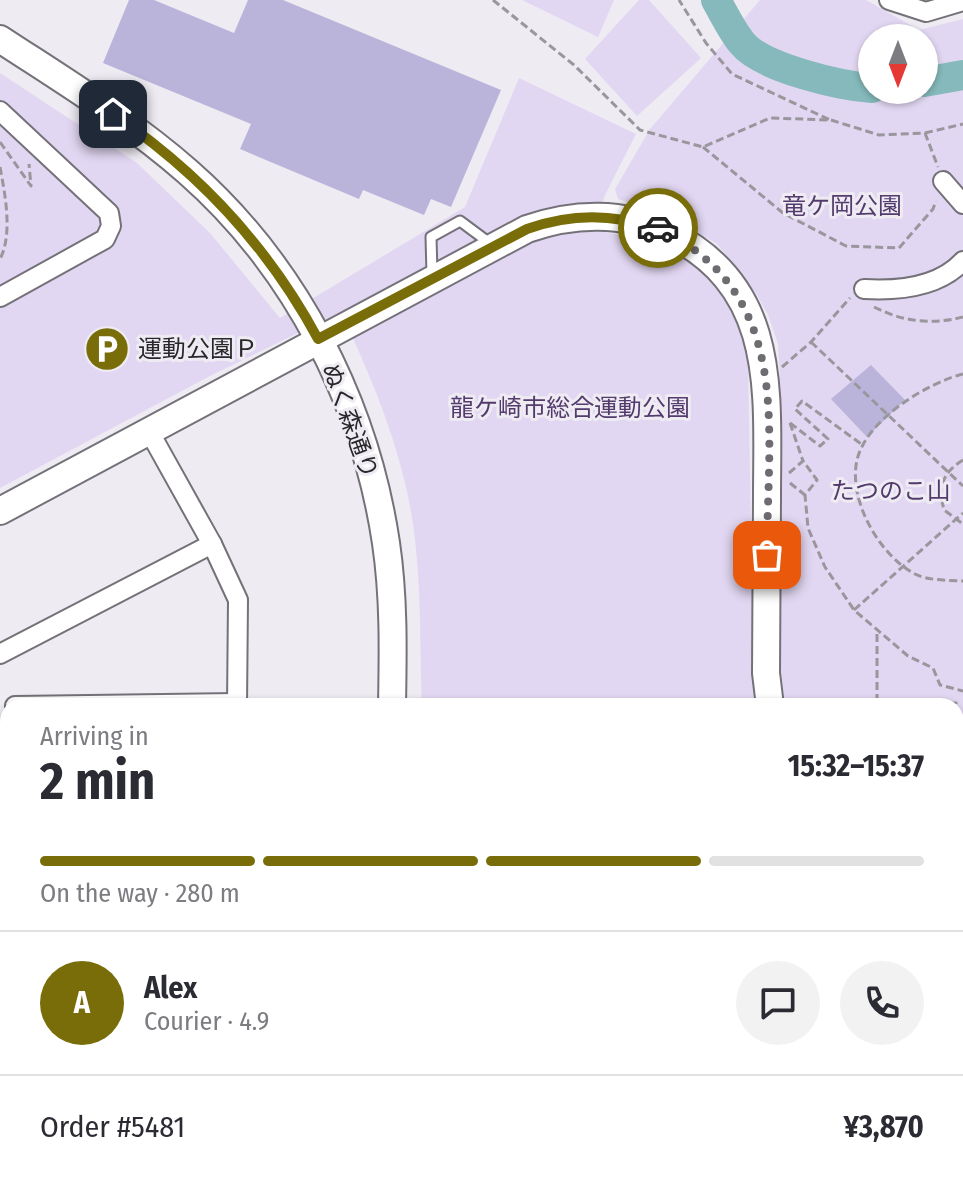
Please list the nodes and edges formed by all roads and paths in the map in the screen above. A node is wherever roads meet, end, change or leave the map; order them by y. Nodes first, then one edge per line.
1 (493, 0) edge
2 (679, 0) edge
3 (889, 0) edge
4 (963, 1) edge
5 (0, 39) edge
6 (0, 111) edge
7 (830, 120) junction
8 (963, 124) edge
9 (925, 133) junction
10 (0, 142) edge
11 (703, 147) junction
12 (40, 164) dead end
13 (0, 167) edge
14 (0, 180) edge
15 (943, 181) junction
16 (4, 189) junction
17 (963, 204) edge
18 (494, 246) junction
19 (0, 259) edge
20 (963, 261) edge
21 (432, 279) junction
22 (843, 289) dead end
23 (864, 295) joint
24 (0, 297) edge
25 (963, 317) edge
26 (318, 339) junction
27 (811, 342) junction
28 (963, 374) edge
29 (767, 380) junction
30 (149, 431) junction
31 (864, 446) junction
32 (963, 460) edge
33 (803, 461) junction
34 (963, 486) edge
35 (805, 495) junction
36 (0, 511) edge
37 (963, 513) edge
38 (963, 524) edge
39 (212, 544) junction
40 (963, 581) edge
41 (854, 610) junction
42 (877, 632) junction
43 (0, 654) edge
44 (956, 691) junction
45 (963, 691) edge
46 (237, 698) edge
47 (392, 698) edge
48 (769, 698) edge
49 (877, 698) edge
50 (956, 698) edge

1 - 11 path
2 - 7 path
3 - 4 street
5 - 26 street, ぬく森通り
6 - 24 street
7 - 9 path
7 - 11 path
8 - 9 path
9 - 15 path
10 - 12 path
11 - 15 path
13 - 16 path
14 - 16 path
15 - 17 street
16 - 19 path
18 - 21 street
18 - 21 lane
18 - 29 street
20 - 23 street
21 - 26 street
22 - 27 path
23 - 25 path
26 - 30 street
26 - 47 street, ぬく森通り
27 - 29 path
27 - 34 path
28 - 31 path
29 - 48 street
30 - 36 street
30 - 39 street
31 - 33 path
31 - 40 path
32 - 38 path
33 - 35 path
33 - 35 path
35 - 41 path
37 - 41 path
39 - 43 street
39 - 46 street
41 - 42 path
42 - 44 path
42 - 49 path
44 - 45 path
44 - 50 path

